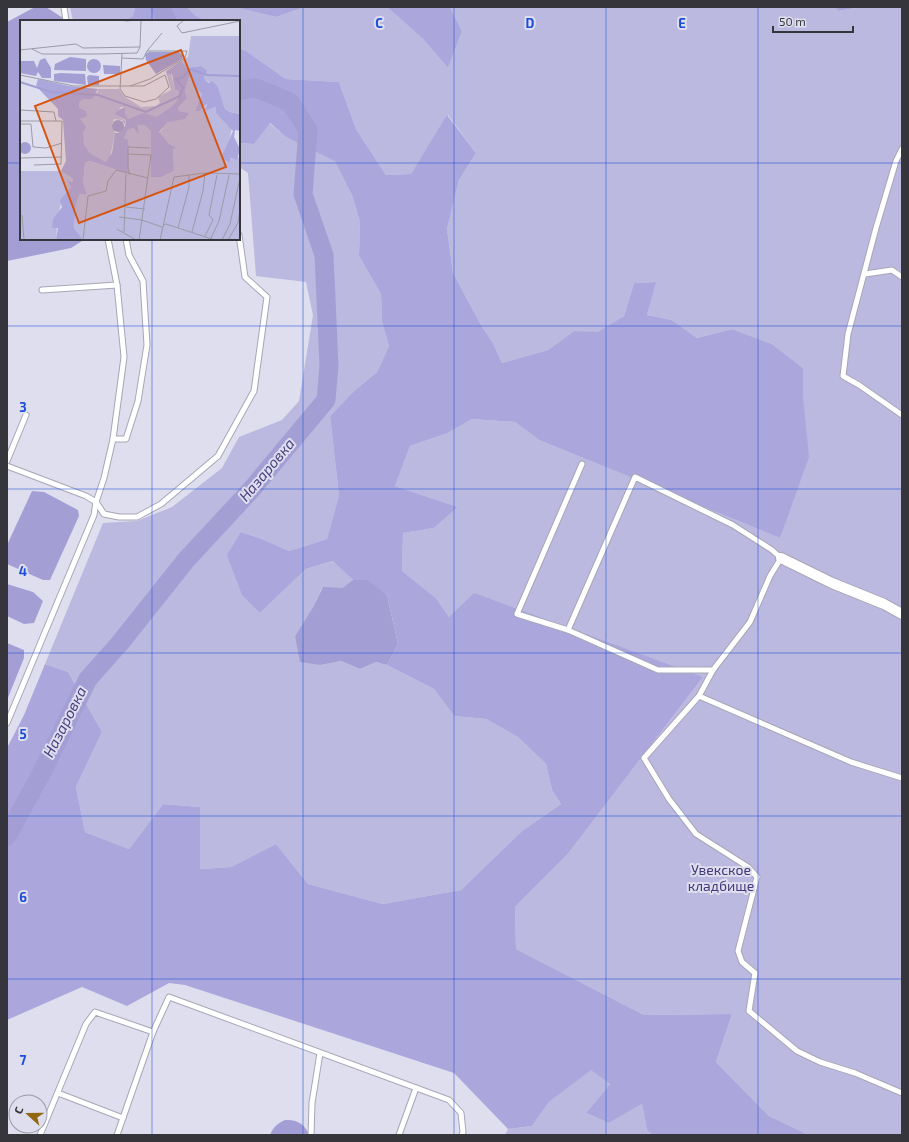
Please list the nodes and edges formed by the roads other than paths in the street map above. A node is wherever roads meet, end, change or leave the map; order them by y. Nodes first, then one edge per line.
1 (64, 7) edge
2 (66, 20) edge
3 (902, 149) edge
4 (899, 161) edge
5 (108, 240) edge
6 (126, 240) edge
7 (240, 240) edge
8 (865, 274) junction
9 (902, 277) edge
10 (117, 285) junction
11 (42, 290) dead end
12 (902, 414) edge
13 (26, 415) dead end
14 (113, 439) junction
15 (7, 461) edge
16 (582, 464) dead end
17 (7, 466) edge
18 (96, 502) junction
19 (781, 558) junction
20 (902, 614) edge
21 (568, 630) junction
22 (713, 670) junction
23 (699, 696) junction
24 (7, 723) edge
25 (902, 778) edge
26 (153, 1032) junction
27 (320, 1052) junction
28 (416, 1088) junction
29 (58, 1093) junction
30 (902, 1093) edge
31 (123, 1118) junction
32 (40, 1135) edge
33 (117, 1135) edge
34 (311, 1135) edge
35 (399, 1135) edge
36 (462, 1135) edge

1 - 2 lane
3 - 4 lane
4 - 8 lane
5 - 10 lane
6 - 14 lane
7 - 18 lane
8 - 9 lane
8 - 12 lane
10 - 11 lane
10 - 14 lane
13 - 15 lane
14 - 18 lane
16 - 21 lane
17 - 18 lane
18 - 24 lane
19 - 20 street
19 - 21 lane
19 - 22 lane
21 - 22 lane
22 - 23 lane
23 - 25 lane
23 - 30 lane
26 - 27 lane
26 - 29 lane
26 - 31 lane
27 - 28 lane
27 - 34 lane
28 - 35 lane
28 - 36 lane
29 - 31 lane
29 - 32 lane
31 - 33 lane

